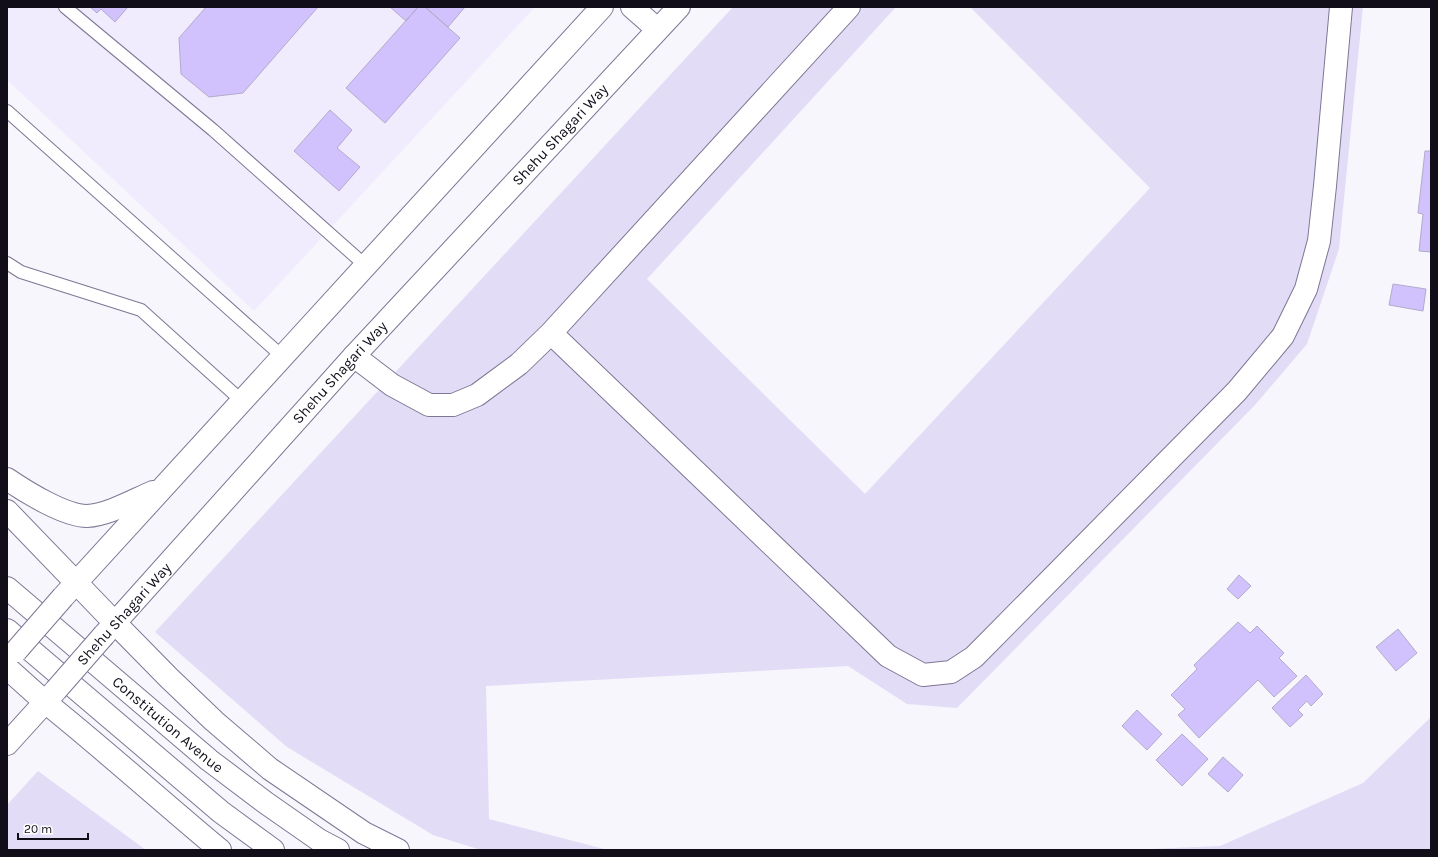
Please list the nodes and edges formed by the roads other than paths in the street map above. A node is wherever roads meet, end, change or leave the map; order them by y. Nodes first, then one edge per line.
1 (65, 7) edge
2 (602, 7) edge
3 (632, 7) edge
4 (679, 7) edge
5 (849, 7) edge
6 (1341, 7) edge
7 (657, 29) junction
8 (7, 110) edge
9 (7, 263) edge
10 (366, 266) junction
11 (552, 333) junction
12 (354, 356) junction
13 (283, 357) junction
14 (242, 401) junction
15 (7, 479) edge
16 (160, 490) junction
17 (7, 511) edge
18 (7, 588) edge
19 (69, 589) junction
20 (110, 629) junction
21 (7, 630) edge
22 (10, 660) edge
23 (51, 696) junction
24 (7, 744) edge
25 (220, 850) edge
26 (272, 850) edge
27 (338, 850) edge
28 (398, 850) edge

1 - 10 lane
2 - 10 main road
3 - 7 main road
4 - 7 main road, Shehu Shagari Way
5 - 11 main road
6 - 11 main road
7 - 12 main road, Shehu Shagari Way
8 - 13 lane
9 - 14 lane
10 - 13 main road
11 - 12 main road
12 - 20 main road, Shehu Shagari Way
13 - 14 main road
14 - 16 main road
15 - 16 main road
16 - 19 main road
17 - 19 main road
18 - 27 main road, Constitution Avenue
19 - 20 main road
19 - 22 main road, bridge
20 - 23 main road, Shehu Shagari Way, bridge
20 - 28 main road
21 - 26 main road
22 - 23 main road
23 - 24 main road, Shehu Shagari Way
23 - 25 main road

